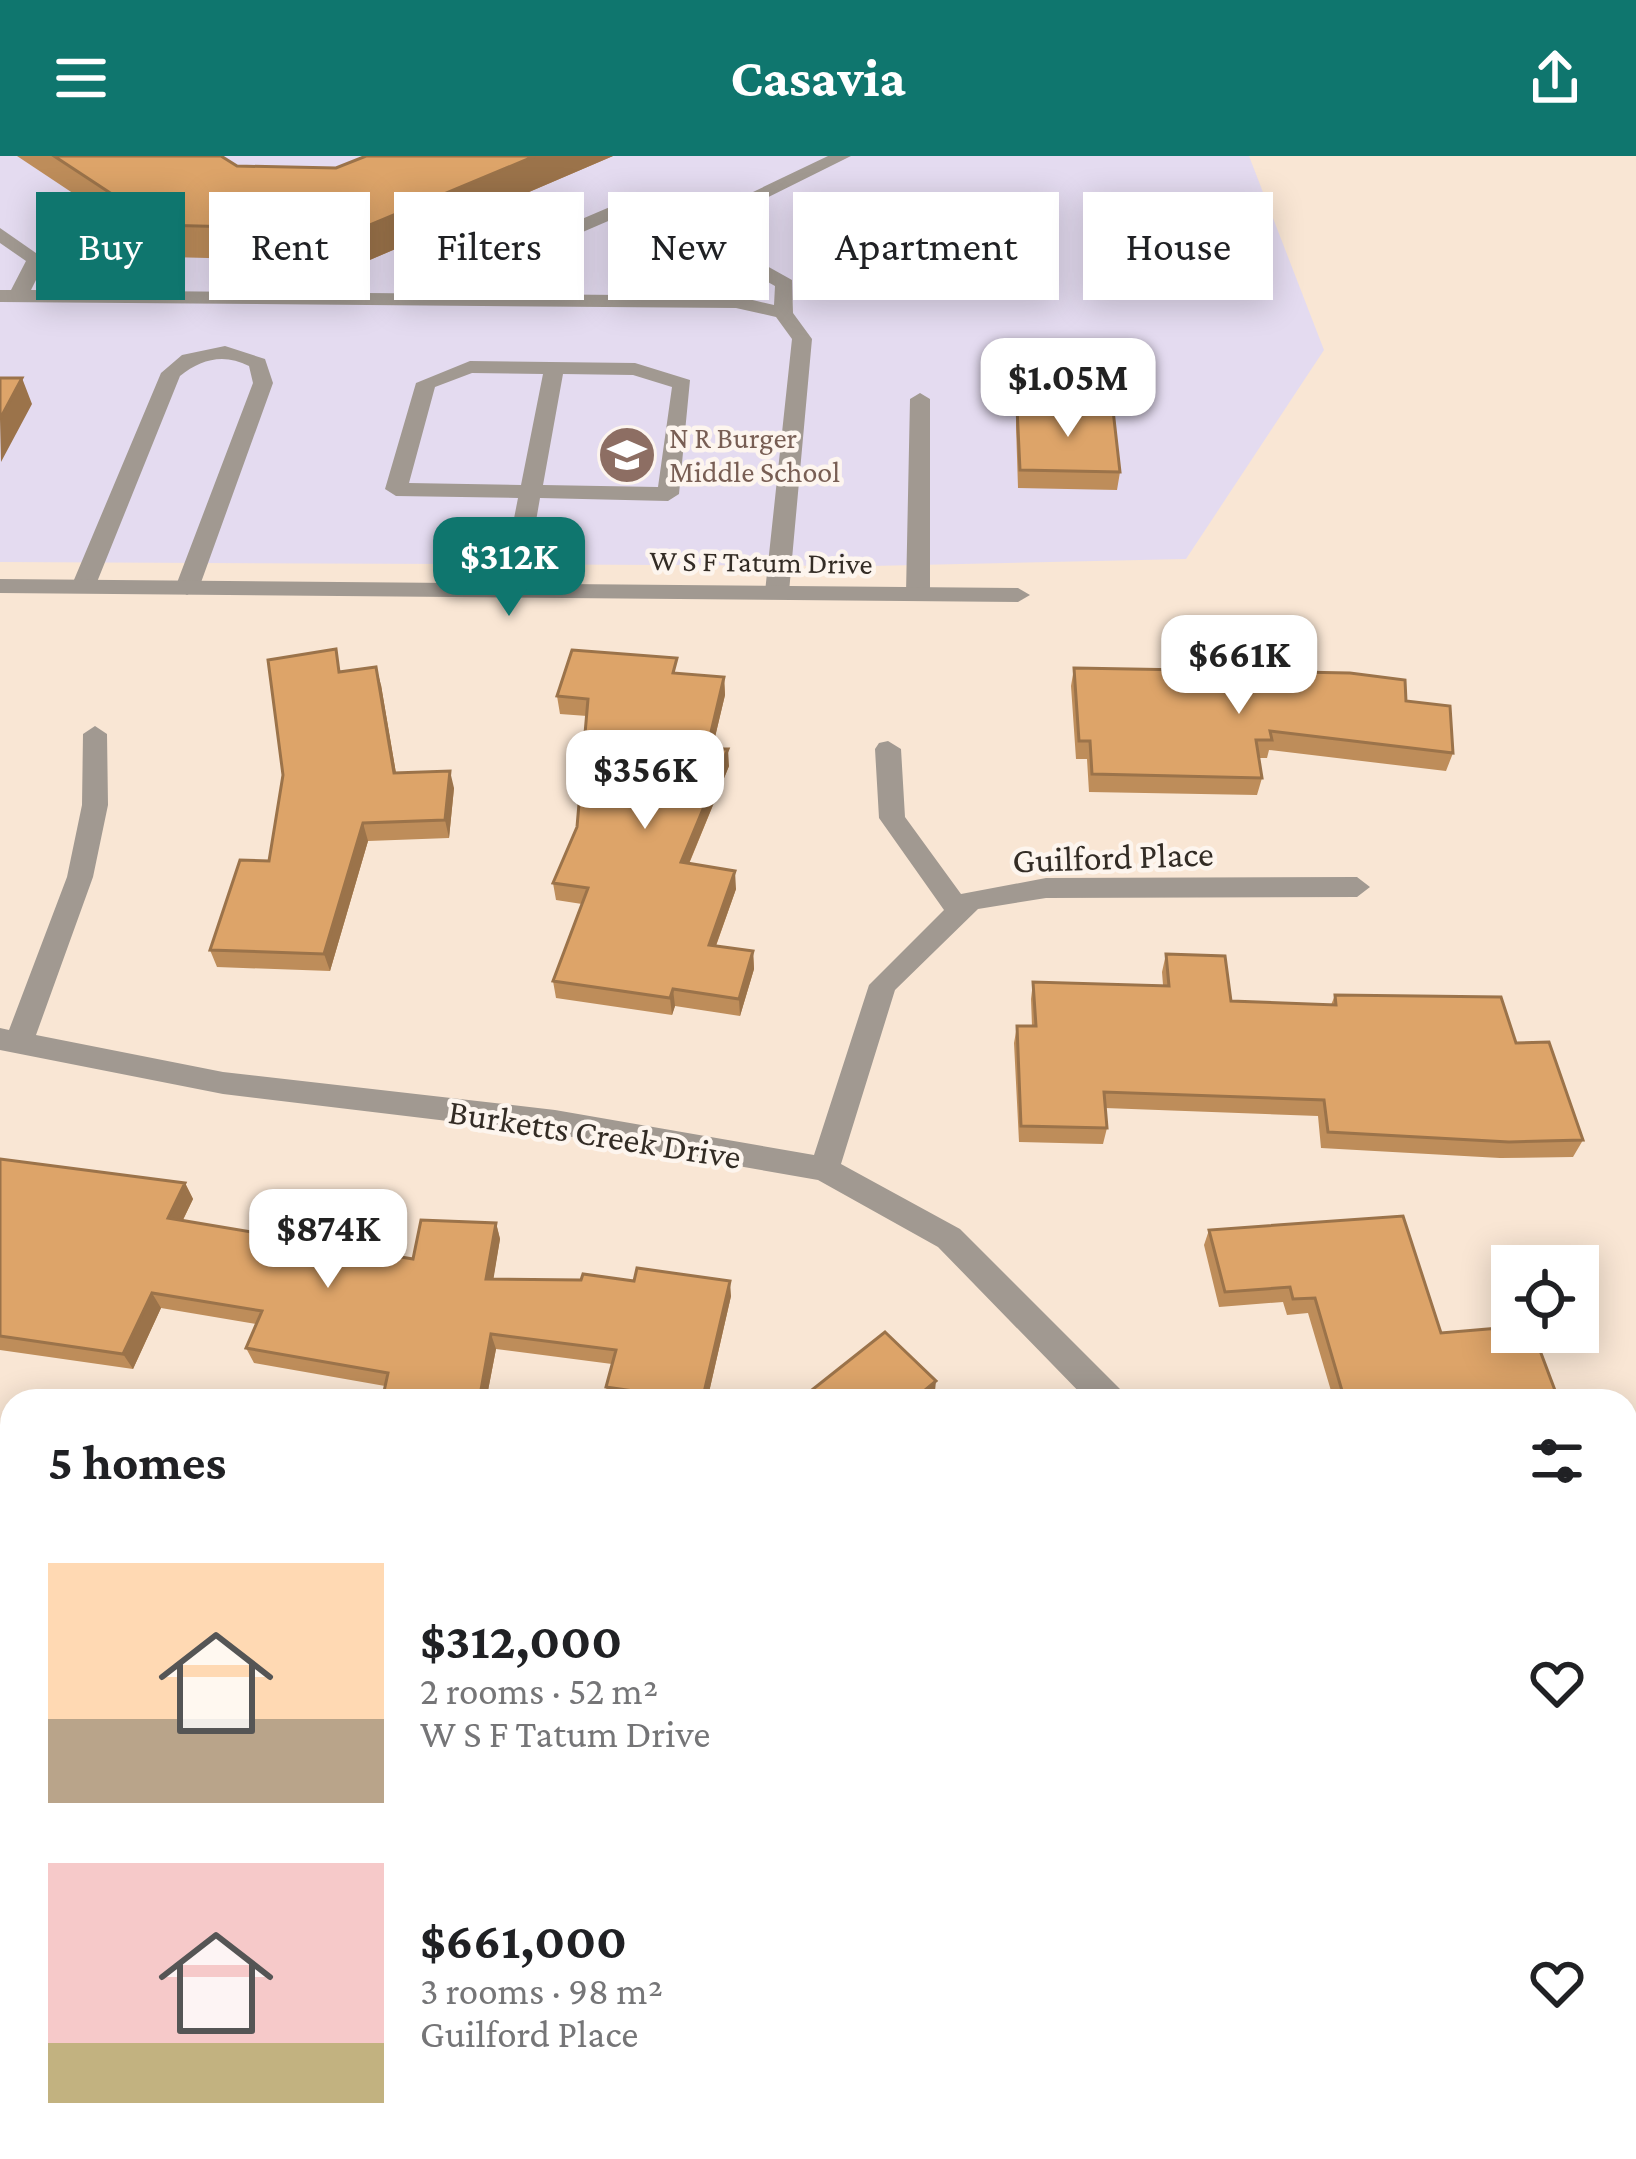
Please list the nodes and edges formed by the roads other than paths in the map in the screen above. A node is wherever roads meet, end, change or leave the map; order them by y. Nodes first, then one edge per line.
1 (842, 156) edge
2 (767, 192) edge
3 (0, 234) edge
4 (769, 275) edge
5 (9, 296) edge
6 (394, 299) edge
7 (488, 300) edge
8 (783, 313) junction
9 (554, 368) junction
10 (920, 399) dead end
11 (531, 491) junction
12 (0, 586) edge
13 (83, 587) junction
14 (187, 588) junction
15 (512, 590) junction
16 (777, 592) junction
17 (918, 593) junction
18 (1018, 595) dead end
19 (95, 734) dead end
20 (888, 749) dead end
21 (1357, 887) dead end
22 (960, 912) junction
23 (9, 1040) edge
24 (824, 1169) junction
25 (1097, 1389) edge

1 - 2 street
3 - 5 street
4 - 8 street
5 - 6 street
7 - 8 street
8 - 16 street
9 - 11 street
9 - 11 street
9 - 11 street
10 - 17 street
11 - 15 street
12 - 13 street, W S F Tatum Drive
13 - 14 street, W S F Tatum Drive
13 - 14 street
14 - 15 street, W S F Tatum Drive
15 - 16 street, W S F Tatum Drive
16 - 17 street, W S F Tatum Drive
17 - 18 street, W S F Tatum Drive
19 - 23 street
20 - 22 street
21 - 22 street, Guilford Place
22 - 24 street, Guilford Place
23 - 24 street, Burketts Creek Drive
24 - 25 street, Burketts Creek Drive

